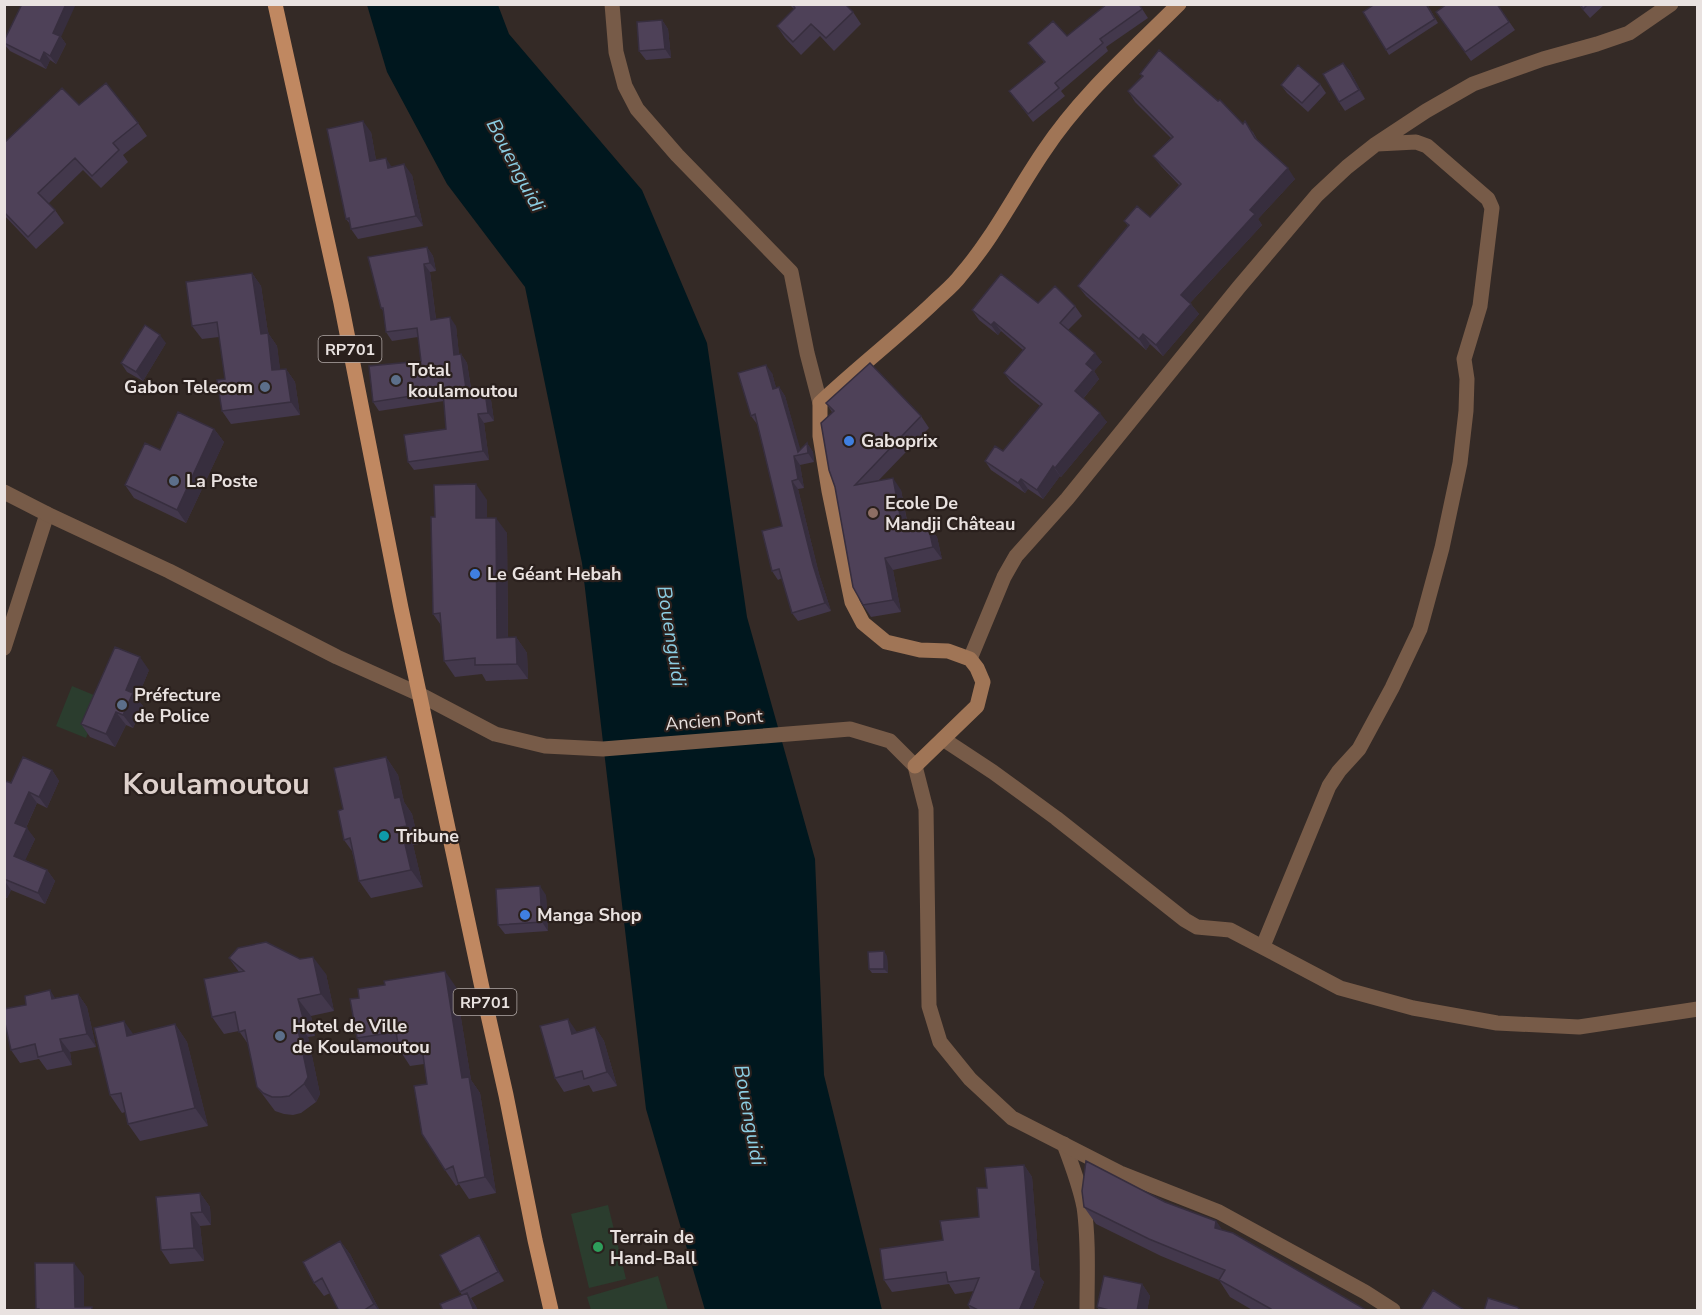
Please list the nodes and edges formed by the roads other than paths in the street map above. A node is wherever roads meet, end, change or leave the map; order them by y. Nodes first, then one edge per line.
1 (275, 4) edge
2 (612, 4) edge
3 (1179, 4) edge
4 (1671, 4) edge
5 (1376, 144) junction
6 (819, 403) junction
7 (4, 492) edge
8 (47, 514) junction
9 (4, 648) edge
10 (970, 659) junction
11 (419, 694) junction
12 (943, 739) junction
13 (915, 766) junction
14 (1263, 946) junction
15 (1698, 1009) edge
16 (1064, 1144) junction
17 (551, 1311) edge
18 (1087, 1311) edge
19 (1393, 1311) edge

1 - 11 main road, RP701
2 - 6 street
3 - 6 main road
4 - 5 street
5 - 10 street
5 - 14 street
6 - 10 main road
7 - 8 street, Ancien Pont
8 - 9 street
8 - 11 street, Ancien Pont
10 - 12 main road
11 - 13 street, Ancien Pont
11 - 17 main road, RP701
12 - 13 main road
12 - 14 street
13 - 16 street
14 - 15 street
16 - 18 street
16 - 19 street

